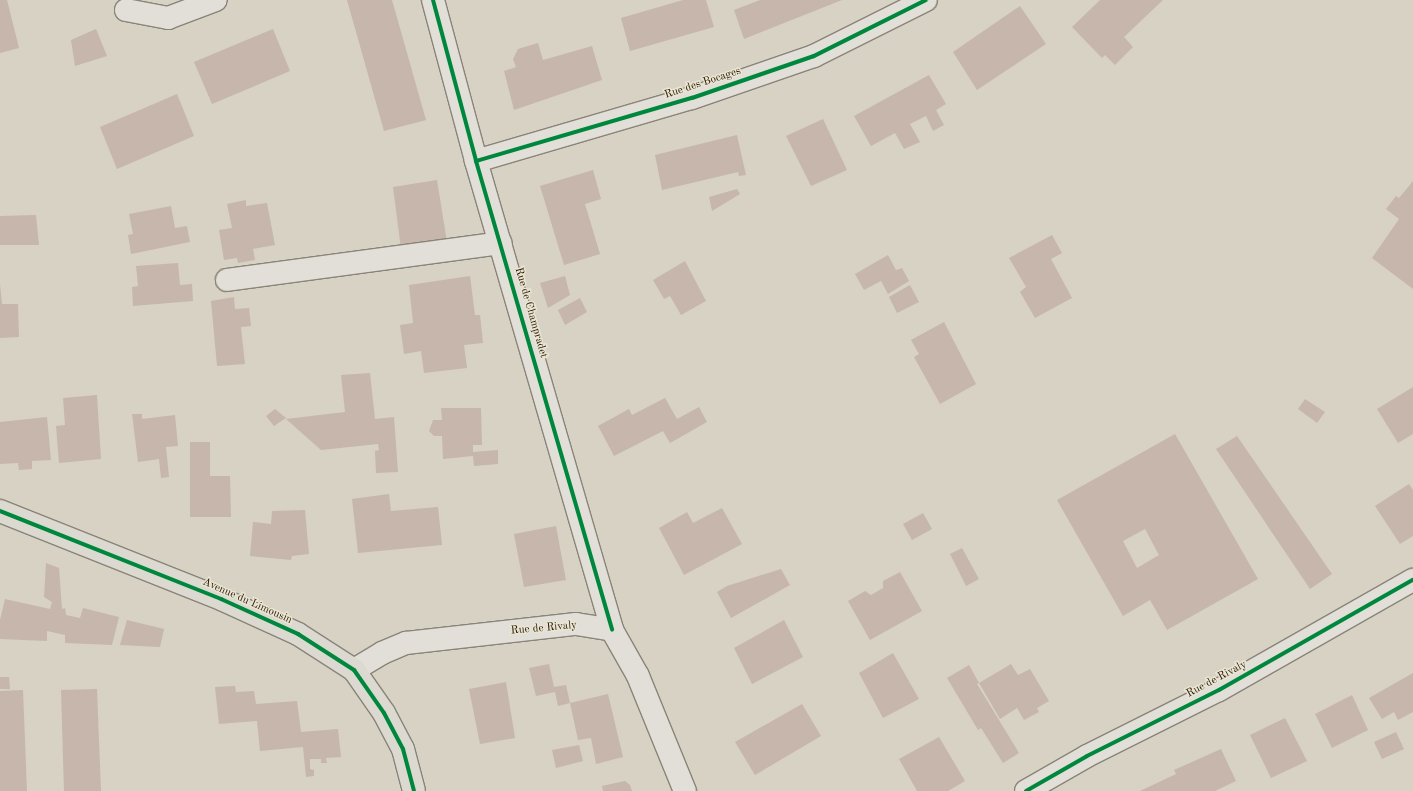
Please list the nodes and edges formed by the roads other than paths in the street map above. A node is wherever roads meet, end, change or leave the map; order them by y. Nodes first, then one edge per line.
1 (216, 0) edge
2 (433, 0) edge
3 (926, 0) edge
4 (126, 10) dead end
5 (476, 161) junction
6 (501, 243) junction
7 (227, 280) dead end
8 (0, 511) edge
9 (1413, 580) edge
10 (612, 630) junction
11 (354, 670) junction
12 (414, 791) edge
13 (685, 791) edge
14 (1026, 791) edge

1 - 4 street
2 - 5 street, Rue de Champradet
3 - 5 street, Rue des Bocages
5 - 6 street, Rue de Champradet
6 - 7 street
6 - 10 street, Rue de Champradet
8 - 11 main road, Avenue du Limousin
9 - 14 street, Rue de Rivaly
10 - 11 street, Rue de Rivaly
10 - 13 street
11 - 12 main road, Avenue du Limousin

